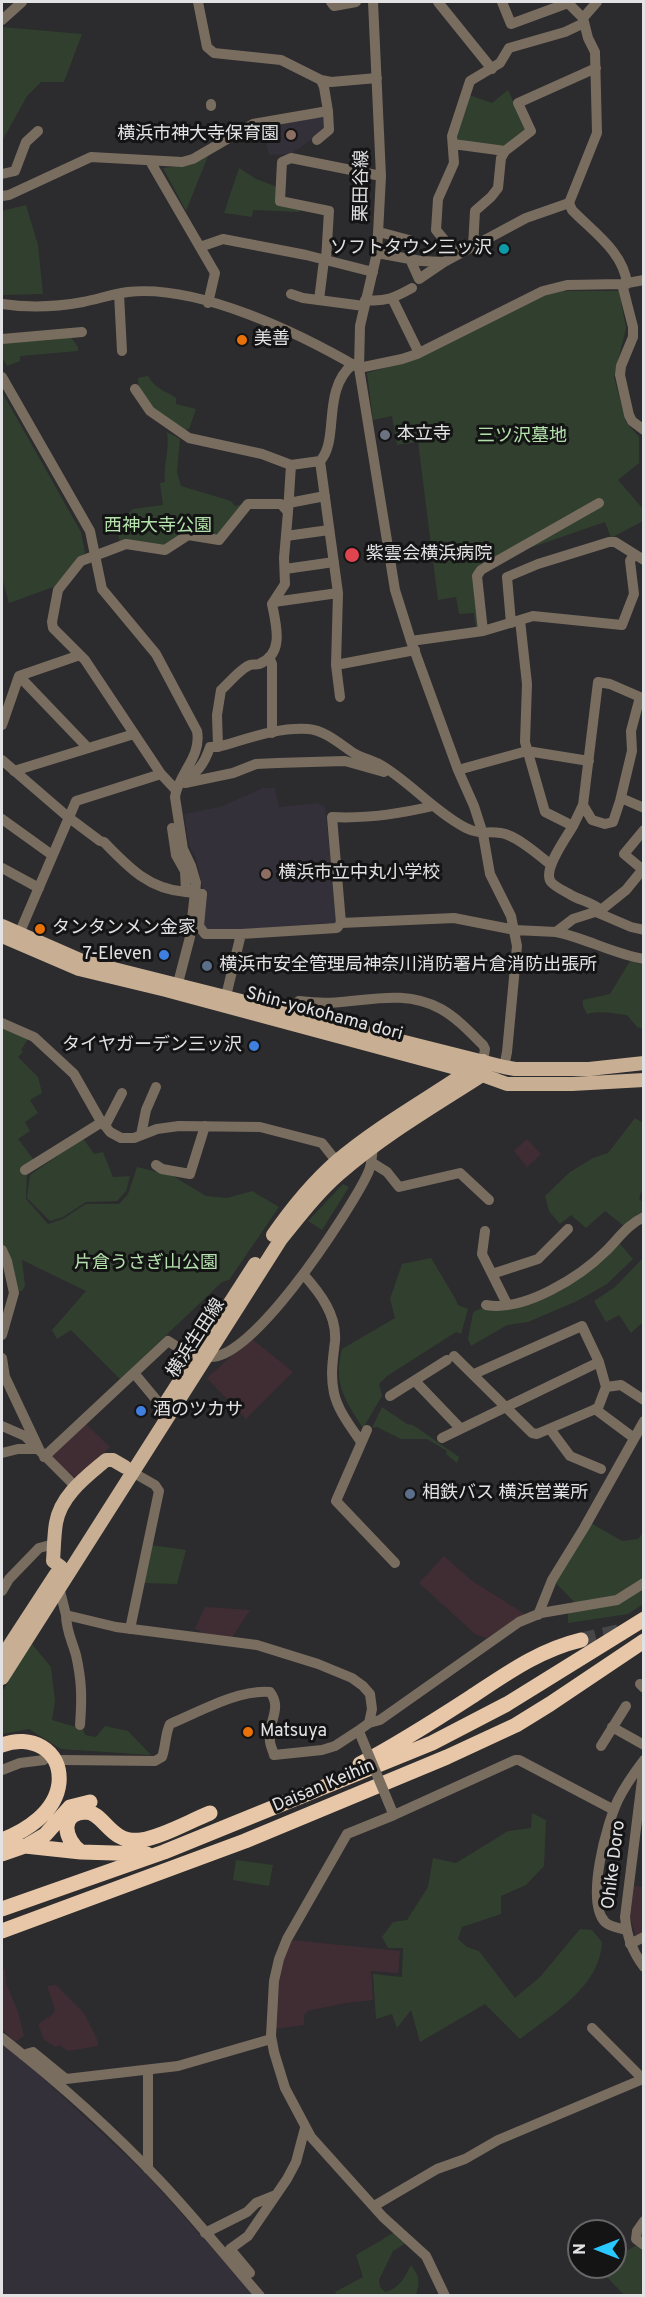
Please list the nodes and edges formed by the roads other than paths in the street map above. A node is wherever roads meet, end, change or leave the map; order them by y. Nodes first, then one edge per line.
1 (22, 2) edge
2 (198, 2) edge
3 (331, 2) edge
4 (356, 2) edge
5 (373, 2) edge
6 (438, 2) edge
7 (502, 2) edge
8 (597, 2) edge
9 (2, 20) edge
10 (584, 21) junction
11 (596, 68) junction
12 (492, 69) junction
13 (377, 78) junction
14 (321, 80) junction
15 (328, 111) junction
16 (38, 131) dead end
17 (317, 140) dead end
18 (453, 144) junction
19 (505, 151) junction
20 (150, 161) junction
21 (15, 171) junction
22 (2, 174) edge
23 (381, 176) junction
24 (22, 189) junction
25 (2, 196) edge
26 (569, 202) junction
27 (379, 232) junction
28 (409, 240) dead end
29 (200, 247) junction
30 (472, 247) junction
31 (377, 253) junction
32 (457, 255) junction
33 (410, 259) junction
34 (325, 260) junction
35 (444, 262) junction
36 (373, 272) junction
37 (644, 280) edge
38 (624, 284) junction
39 (412, 288) dead end
40 (119, 294) junction
41 (291, 294) dead end
42 (392, 298) junction
43 (319, 300) junction
44 (208, 303) junction
45 (364, 303) junction
46 (2, 304) edge
47 (82, 332) dead end
48 (2, 339) edge
49 (122, 351) dead end
50 (419, 353) junction
51 (356, 366) junction
52 (2, 380) edge
53 (135, 388) dead end
54 (644, 430) edge
55 (320, 461) junction
56 (291, 465) junction
57 (325, 496) junction
58 (599, 503) dead end
59 (288, 507) junction
60 (329, 530) junction
61 (286, 536) junction
62 (95, 555) junction
63 (639, 557) edge
64 (334, 562) junction
65 (285, 569) junction
66 (338, 593) junction
67 (639, 594) edge
68 (274, 602) junction
69 (515, 621) junction
70 (483, 631) junction
71 (413, 645) junction
72 (80, 655) junction
73 (269, 657) junction
74 (336, 665) junction
75 (19, 676) junction
76 (340, 698) dead end
77 (6, 702) edge
78 (639, 721) edge
79 (2, 725) edge
80 (272, 733) junction
81 (134, 734) junction
82 (218, 747) junction
83 (88, 748) junction
84 (527, 751) junction
85 (2, 760) edge
86 (589, 761) junction
87 (458, 770) junction
88 (14, 771) junction
89 (390, 773) junction
90 (161, 774) junction
91 (177, 787) junction
92 (621, 798) junction
93 (583, 804) junction
94 (175, 806) junction
95 (433, 806) junction
96 (644, 808) edge
97 (68, 817) junction
98 (2, 819) edge
99 (573, 826) junction
100 (644, 830) edge
101 (483, 834) junction
102 (52, 855) junction
103 (550, 865) junction
104 (2, 868) edge
105 (643, 869) edge
106 (39, 888) junction
107 (186, 892) junction
108 (598, 911) junction
109 (341, 923) junction
110 (2, 926) edge
111 (515, 930) junction
112 (644, 930) edge
113 (556, 932) junction
114 (19, 934) junction
115 (241, 934) junction
116 (2, 936) edge
117 (644, 959) edge
118 (178, 983) junction
119 (226, 996) junction
120 (297, 1014) junction
121 (2, 1023) edge
122 (644, 1063) edge
123 (444, 1066) junction
124 (504, 1067) junction
125 (482, 1068) junction
126 (468, 1072) junction
127 (644, 1080) edge
128 (156, 1087) dead end
129 (122, 1093) dead end
130 (103, 1124) junction
131 (205, 1126) junction
132 (383, 1128) junction
133 (141, 1135) junction
134 (373, 1146) junction
135 (337, 1162) junction
136 (371, 1162) junction
137 (156, 1165) dead end
138 (24, 1170) dead end
139 (489, 1200) dead end
140 (644, 1217) edge
141 (568, 1229) dead end
142 (485, 1231) dead end
143 (2, 1250) edge
144 (304, 1275) junction
145 (492, 1275) junction
146 (507, 1304) junction
147 (486, 1305) dead end
148 (2, 1335) edge
149 (179, 1348) dead end
150 (202, 1355) junction
151 (2, 1358) edge
152 (599, 1362) junction
153 (134, 1373) junction
154 (474, 1374) junction
155 (3, 1377) edge
156 (415, 1381) junction
157 (606, 1387) junction
158 (390, 1396) dead end
159 (644, 1400) edge
160 (506, 1406) junction
161 (163, 1408) junction
162 (595, 1409) junction
163 (644, 1421) edge
164 (2, 1426) edge
165 (460, 1428) junction
166 (550, 1429) junction
167 (367, 1430) dead end
168 (442, 1438) dead end
169 (634, 1438) junction
170 (361, 1442) junction
171 (41, 1453) junction
172 (2, 1454) edge
173 (128, 1469) junction
174 (601, 1469) dead end
175 (76, 1487) junction
176 (54, 1544) junction
177 (395, 1563) dead end
178 (61, 1567) junction
179 (644, 1583) edge
180 (59, 1587) junction
181 (2, 1591) edge
182 (66, 1615) junction
183 (538, 1615) junction
184 (644, 1619) edge
185 (130, 1629) junction
186 (581, 1640) tunnel mouth
187 (644, 1641) edge
188 (644, 1653) edge
189 (2, 1657) edge
190 (2, 1678) edge
191 (626, 1706) dead end
192 (369, 1723) junction
193 (80, 1725) dead end
194 (612, 1727) junction
195 (359, 1732) junction
196 (476, 1744) junction
197 (2, 1745) edge
198 (644, 1745) edge
199 (601, 1746) dead end
200 (44, 1760) dead end
201 (62, 1760) dead end
202 (644, 1762) edge
203 (2, 1770) edge
204 (90, 1802) dead end
205 (272, 1809) junction
206 (614, 1810) junction
207 (210, 1813) dead end
208 (393, 1813) junction
209 (2, 1840) edge
210 (25, 1846) junction
211 (81, 1852) junction
212 (164, 1852) junction
213 (2, 1854) edge
214 (2, 1909) edge
215 (2, 1930) edge
216 (626, 1930) junction
217 (644, 1937) edge
218 (630, 1944) junction
219 (644, 1967) edge
220 (592, 2028) dead end
221 (2, 2038) edge
222 (272, 2039) junction
223 (23, 2055) junction
224 (148, 2071) junction
225 (643, 2080) edge
226 (305, 2128) junction
227 (148, 2169) junction
228 (276, 2195) junction
229 (374, 2206) junction
230 (644, 2221) edge
231 (205, 2233) junction
232 (644, 2245) edge
233 (259, 2294) edge
234 (445, 2295) edge

1 - 9 street
2 - 14 street
3 - 4 street
5 - 13 street, 栗田谷線
6 - 12 street
7 - 10 street
8 - 10 street
10 - 11 street
10 - 12 street
11 - 19 street
11 - 26 street
12 - 18 street
13 - 14 street
13 - 23 street, 栗田谷線
14 - 15 street
15 - 17 street
15 - 20 street
16 - 21 street
18 - 19 street
18 - 32 street
19 - 30 street
20 - 24 street
20 - 29 street
21 - 22 street
21 - 24 street
23 - 27 street, 栗田谷線
23 - 34 street
24 - 25 street
26 - 30 street
26 - 38 street
27 - 28 street
27 - 31 street, 栗田谷線
29 - 34 street
29 - 44 street
30 - 32 street
31 - 33 street
31 - 36 street, 栗田谷線
32 - 35 street
33 - 35 street
33 - 35 street
34 - 36 street
34 - 43 street
36 - 45 street, 栗田谷線
37 - 38 street
38 - 50 street
38 - 54 street
39 - 42 street
40 - 44 street
40 - 46 street
40 - 49 street
41 - 43 street
42 - 45 street
42 - 50 street
43 - 45 street
44 - 51 street
45 - 51 street, 栗田谷線
47 - 48 street
50 - 51 street
51 - 55 street
51 - 71 street, 栗田谷線
52 - 62 street
53 - 56 street
55 - 56 street
55 - 57 street
56 - 59 street
57 - 59 street
57 - 60 street
58 - 70 street
59 - 61 street
59 - 62 street
60 - 61 street
60 - 64 street
61 - 65 street
62 - 72 street
62 - 91 street
63 - 67 street
63 - 69 street
64 - 65 street
64 - 66 street
65 - 68 street
66 - 68 street
66 - 74 street
67 - 69 street
68 - 73 street
69 - 70 street
69 - 84 street
70 - 71 street
71 - 74 street
71 - 87 street, 栗田谷線
72 - 75 street
72 - 81 street
73 - 80 street
73 - 82 street
74 - 76 street
75 - 77 street
75 - 83 street
77 - 79 street
78 - 86 street
78 - 92 street
80 - 82 street
80 - 89 street
81 - 83 street
81 - 90 street
82 - 91 street
83 - 88 street
84 - 86 street
84 - 87 street
84 - 99 street
85 - 88 street
86 - 93 street
87 - 101 street, 栗田谷線
88 - 97 street
89 - 91 street
89 - 95 street
90 - 91 street
90 - 97 street
91 - 94 street
92 - 93 street
92 - 96 street
93 - 99 street
94 - 107 street
94 - 118 street
95 - 101 street
95 - 109 street
97 - 102 street
97 - 107 street
98 - 102 street
99 - 103 street
100 - 105 street
101 - 103 street
101 - 111 street, 栗田谷線
102 - 106 street
103 - 108 street
104 - 106 street
105 - 108 street
106 - 114 street
107 - 115 street, bridge
108 - 112 street
108 - 113 street
109 - 111 street
109 - 115 street
110 - 114 main road, Shin-yokohama dori
111 - 113 street
111 - 124 street
113 - 117 street
114 - 118 main road, Shin-yokohama dori
115 - 119 street
116 - 123 main road, Shin-yokohama dori
118 - 119 main road, Shin-yokohama dori
119 - 120 main road, Shin-yokohama dori
120 - 125 main road, Shin-yokohama dori
120 - 125 street
121 - 130 street
122 - 124 main road, Shin-yokohama dori
123 - 126 main road, Shin-yokohama dori
123 - 132 main road
124 - 125 main road, Shin-yokohama dori
125 - 126 main road, Shin-yokohama dori
125 - 127 main road, Shin-yokohama dori
125 - 134 main road, 横浜生田線
126 - 132 main road, 横浜生田線
128 - 133 street
129 - 130 street
130 - 133 street
130 - 138 street
131 - 133 street
131 - 135 street
131 - 137 street
132 - 135 main road, 横浜生田線
134 - 136 street
134 - 150 main road, 横浜生田線
135 - 150 main road, 横浜生田線
136 - 139 street
136 - 144 street
140 - 146 street
141 - 145 street
142 - 145 street
143 - 148 street
144 - 150 street
144 - 170 street
145 - 146 street
146 - 147 street
149 - 153 street
150 - 161 main road, 横浜生田線
150 - 173 main road, 横浜生田線
151 - 155 street
152 - 154 street
152 - 157 street
152 - 160 street
153 - 161 street
153 - 171 street
154 - 156 street
154 - 160 street
155 - 171 street
156 - 158 street
156 - 165 street
157 - 159 street
157 - 162 street
160 - 165 street
160 - 166 street
161 - 173 main road, 横浜生田線
162 - 166 street
162 - 169 street
163 - 169 street
164 - 171 street
165 - 168 street
166 - 174 street
167 - 170 street
169 - 183 street
170 - 177 street
171 - 172 street
171 - 175 street
173 - 175 main road
173 - 178 main road, 横浜生田線
173 - 180 main road, 横浜生田線
173 - 185 street
175 - 176 main road
176 - 178 main road
176 - 181 street
178 - 189 main road, 横浜生田線
179 - 183 street
180 - 182 street
180 - 190 main road, 横浜生田線
182 - 185 street
182 - 193 street
183 - 192 street
184 - 205 highway, Daisan Keihin
185 - 192 street
186 - 205 highway
187 - 196 highway, Daisan Keihin
188 - 196 highway
191 - 194 street
192 - 195 street
194 - 198 street
194 - 199 street
195 - 201 street
195 - 208 street, bridge
196 - 215 highway, Daisan Keihin
197 - 209 highway
200 - 203 street
202 - 206 street
202 - 216 street, Ohike Doro
204 - 210 highway
205 - 212 highway, Daisan Keihin
206 - 208 street
206 - 216 street
207 - 211 highway
208 - 222 street
210 - 211 highway
210 - 213 highway
211 - 212 highway
212 - 214 highway, Daisan Keihin
216 - 218 street, Ohike Doro
217 - 218 street
218 - 219 street, Ohike Doro
220 - 225 street
221 - 223 street
222 - 224 street
222 - 226 street
223 - 224 street
223 - 227 street
224 - 227 street
225 - 229 street
226 - 228 street
226 - 229 street
227 - 231 street
228 - 231 street
228 - 233 street
229 - 234 street
230 - 232 street
231 - 233 street

